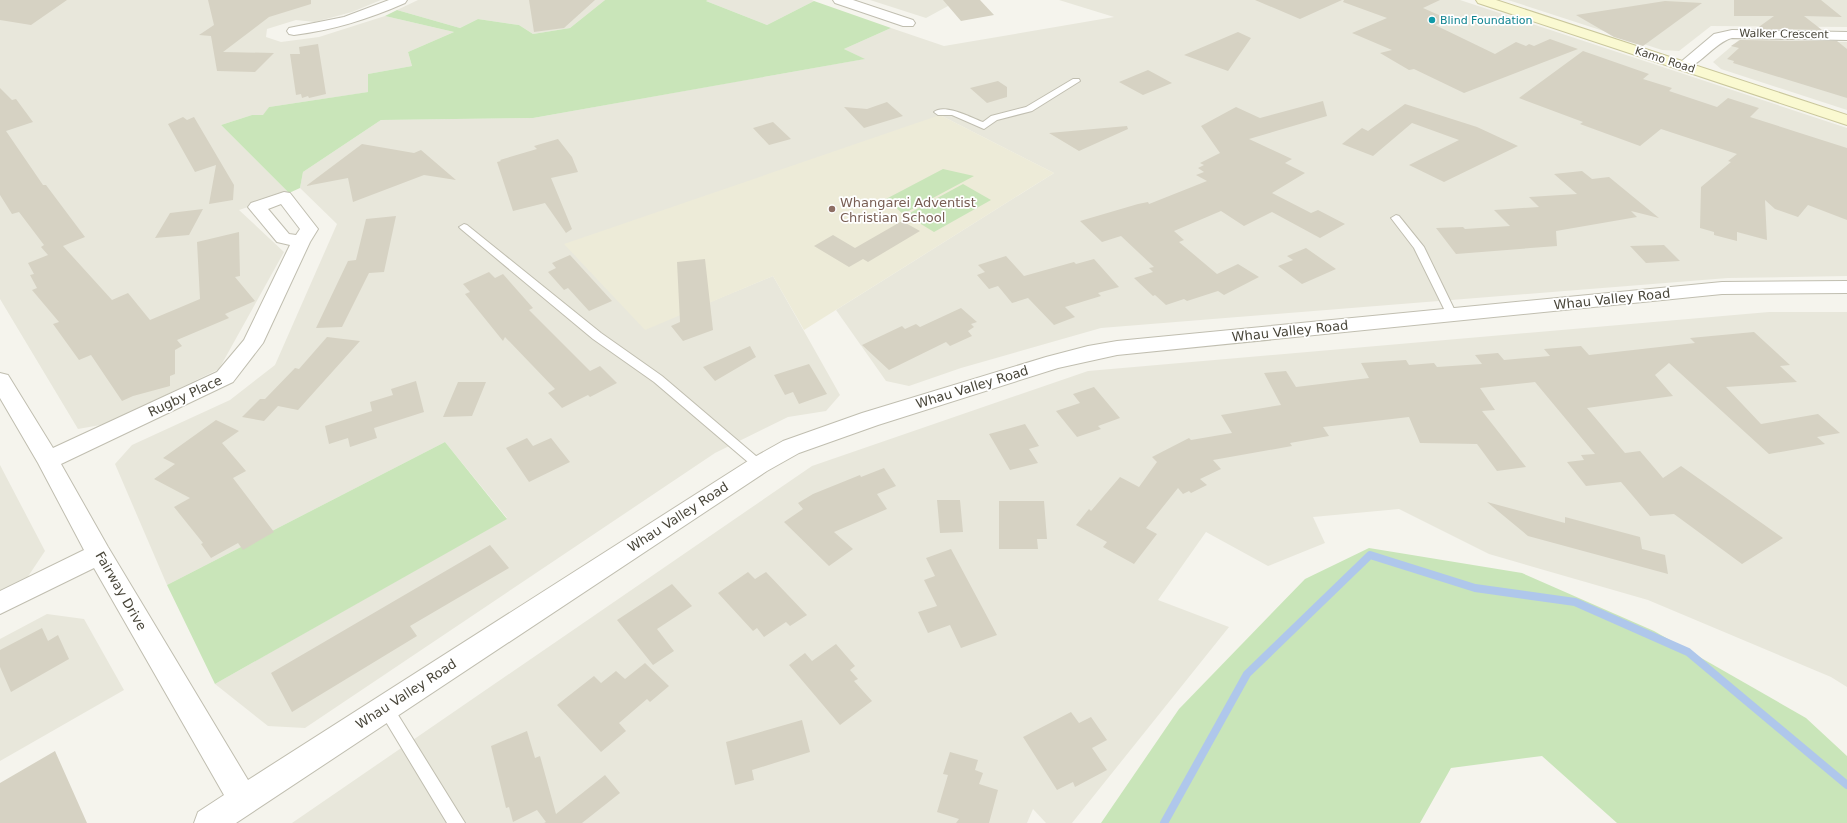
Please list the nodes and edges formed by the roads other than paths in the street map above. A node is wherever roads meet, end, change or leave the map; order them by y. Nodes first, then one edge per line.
1 (400, 0) edge
2 (840, 0) edge
3 (1483, 0) edge
4 (908, 23) dead end
5 (294, 31) dead end
6 (1847, 36) edge
7 (1683, 66) junction
8 (1076, 81) dead end
9 (938, 112) dead end
10 (1847, 120) edge
11 (1396, 218) dead end
12 (464, 227) dead end
13 (301, 242) dead end
14 (1844, 289) edge
15 (1452, 315) junction
16 (0, 380) edge
17 (48, 460) junction
18 (759, 465) junction
19 (99, 554) junction
20 (0, 603) edge
21 (385, 707) junction
22 (244, 801) junction
23 (209, 823) edge
24 (457, 823) edge

1 - 5 street
2 - 4 street
3 - 7 main road, Kamo Road
6 - 7 street, Walker Crescent
7 - 10 main road, Kamo Road
8 - 9 lane
11 - 15 lane
12 - 18 lane
13 - 17 street, Rugby Place
14 - 15 street, Whau Valley Road
15 - 18 street, Whau Valley Road
16 - 17 street, Fairway Drive
17 - 19 street, Fairway Drive
18 - 21 street, Whau Valley Road
19 - 20 street
19 - 22 street, Fairway Drive
21 - 22 street, Whau Valley Road
21 - 24 lane
22 - 23 street, Whau Valley Road

